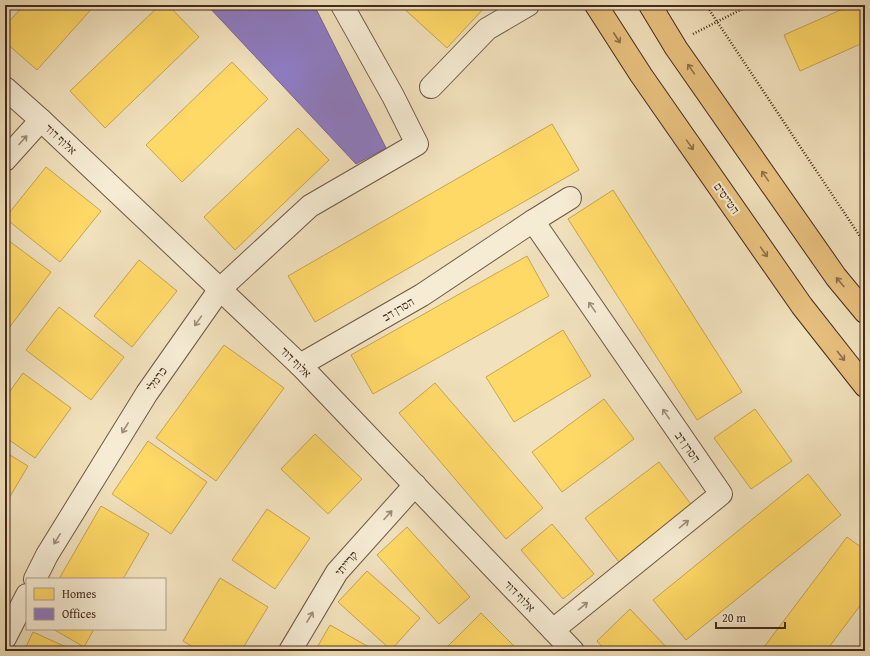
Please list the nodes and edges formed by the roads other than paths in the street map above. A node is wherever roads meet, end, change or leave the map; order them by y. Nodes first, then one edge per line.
1 (342, 5) edge
2 (596, 5) edge
3 (650, 5) edge
4 (520, 7) edge
5 (431, 87) dead end
6 (5, 88) edge
7 (41, 120) junction
8 (5, 160) edge
9 (570, 198) dead end
10 (533, 221) junction
11 (220, 289) junction
12 (865, 312) edge
13 (300, 365) junction
14 (865, 386) edge
15 (414, 485) junction
16 (36, 578) edge
17 (26, 597) edge
18 (553, 630) junction
19 (5, 638) edge
20 (571, 650) edge
21 (290, 651) edge

1 - 11 street, כרמלי
2 -> 14 main road, הטייסים
12 -> 3 main road
4 - 5 street
6 - 7 street, אלוף דוד
8 -> 7 street
7 - 11 street, אלוף דוד
9 - 10 street, הסרן דב
10 - 13 street, הסרן דב
18 -> 10 street, הסרן דב
11 - 13 street, אלוף דוד
11 -> 16 street, כרמלי
13 - 15 street, אלוף דוד
15 - 18 street, אלוף דוד
21 -> 15 street, קרייתי
17 - 19 street
18 - 20 street, אלוף דוד

